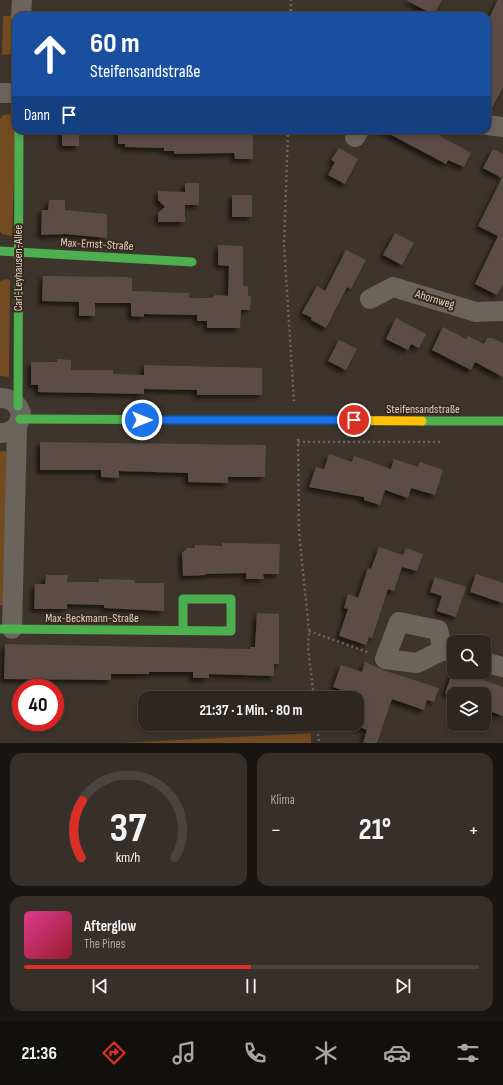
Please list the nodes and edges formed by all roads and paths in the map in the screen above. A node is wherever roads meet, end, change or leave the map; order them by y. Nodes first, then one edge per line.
1 (22, 0) edge
2 (291, 0) edge
3 (21, 12) edge
4 (291, 12) edge
5 (0, 93) edge
6 (12, 93) edge
7 (491, 126) edge
8 (503, 127) edge
9 (19, 134) edge
10 (0, 251) edge
11 (18, 252) junction
12 (192, 262) dead end
13 (370, 299) dead end
14 (503, 311) edge
15 (11, 416) edge
16 (503, 421) edge
17 (298, 442) dead end
18 (448, 442) dead end
19 (6, 629) edge
20 (183, 630) junction
21 (310, 631) dead end
22 (447, 650) edge
23 (447, 652) edge
24 (385, 659) junction
25 (491, 664) edge
26 (503, 667) edge
27 (318, 731) edge
28 (319, 743) edge

1 - 3 street
2 - 4 path
5 - 6 street
7 - 8 street
9 - 11 street, Carl-Leyhausen-Allee
10 - 11 street, Max-Ernst-Straße
11 - 12 street, Max-Ernst-Straße
11 - 15 street, Carl-Leyhausen-Allee
13 - 14 street, Ahornweg
15 - 16 street, Steifensandstraße
15 - 19 street, Carl-Leyhausen-Allee
17 - 18 path
19 - 20 street, Max-Beckmann-Straße
20 - 20 street, Max-Beckmann-Straße
21 - 24 path
22 - 24 street
23 - 24 street
25 - 26 street
27 - 28 path

